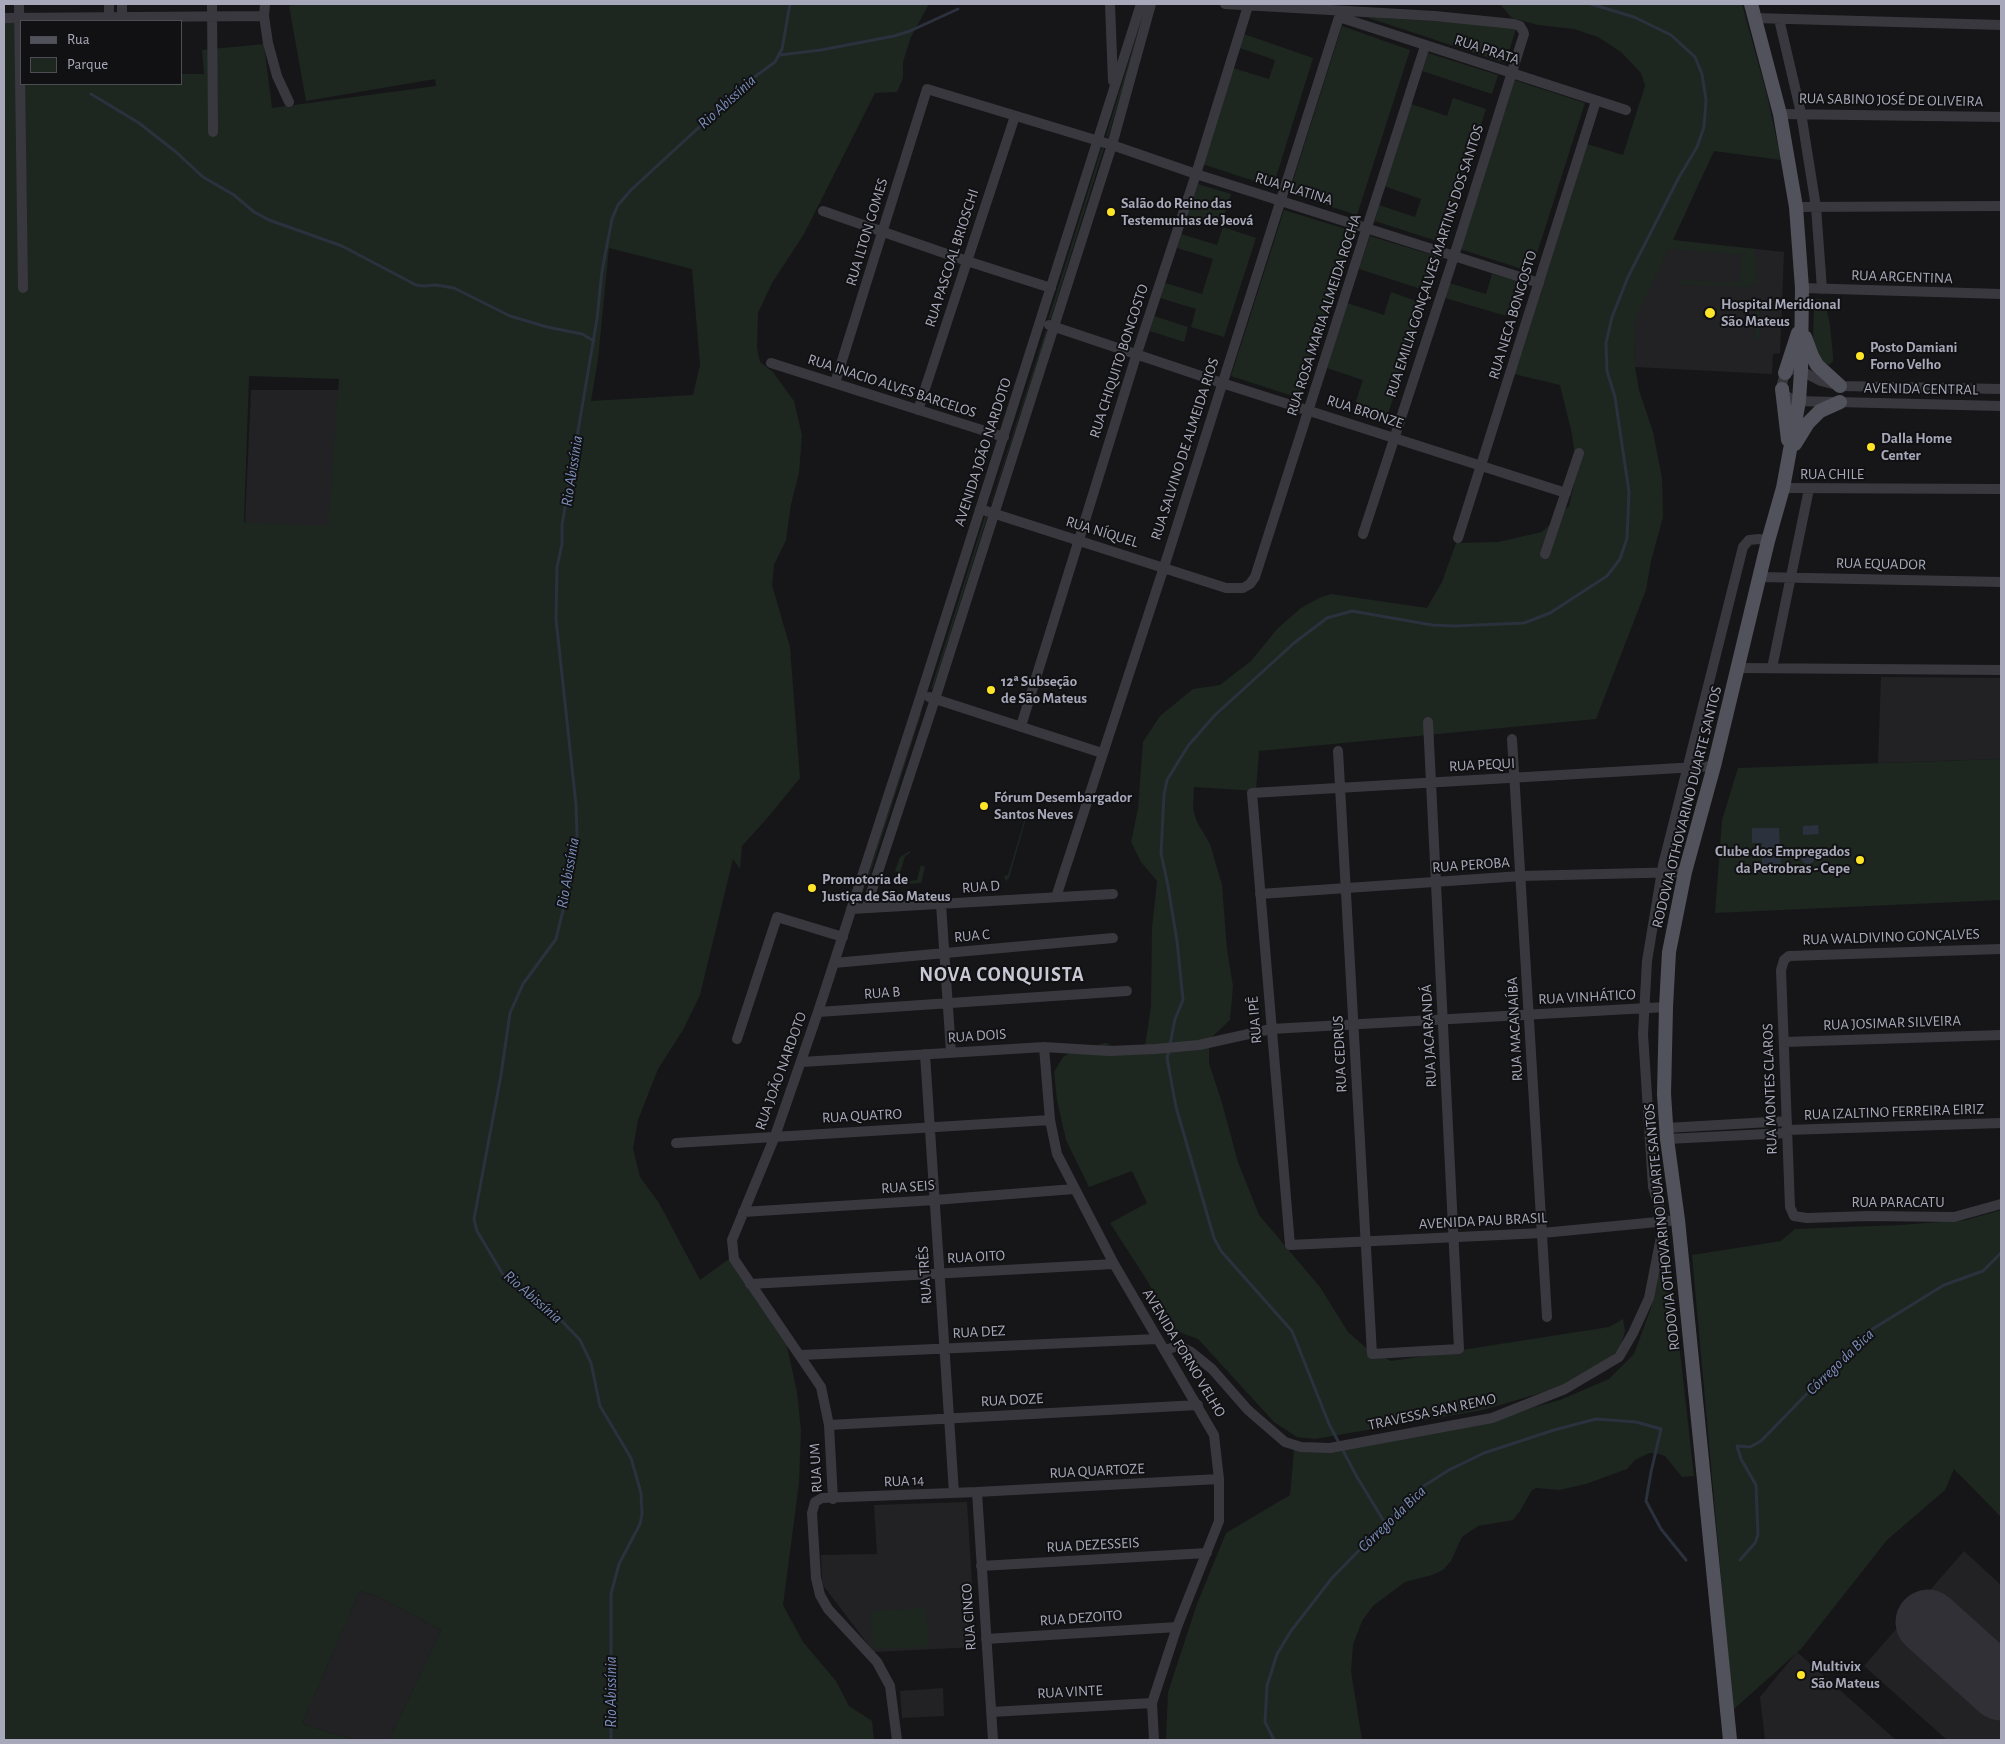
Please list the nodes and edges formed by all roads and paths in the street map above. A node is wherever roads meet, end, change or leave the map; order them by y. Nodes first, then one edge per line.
1 (19, 4) edge
2 (109, 4) edge
3 (122, 4) edge
4 (212, 4) edge
5 (265, 4) edge
6 (1110, 4) edge
7 (1140, 4) edge
8 (1151, 4) edge
9 (1226, 4) edge
10 (1751, 4) edge
11 (1248, 6) junction
12 (1340, 14) junction
13 (212, 16) junction
14 (264, 16) junction
15 (4, 18) edge
16 (19, 18) junction
17 (1755, 18) junction
18 (110, 19) edge
19 (122, 19) edge
20 (1779, 19) junction
21 (2001, 25) edge
22 (1425, 46) junction
23 (20, 72) edge
24 (1511, 74) junction
25 (20, 85) edge
26 (927, 89) joint
27 (1114, 89) junction
28 (1596, 101) junction
29 (289, 102) dead end
30 (1626, 110) dead end
31 (1780, 114) junction
32 (1801, 114) junction
33 (1015, 116) junction
34 (2001, 117) edge
35 (213, 132) dead end
36 (1098, 141) junction
37 (1112, 145) junction
38 (1196, 174) junction
39 (1281, 200) junction
40 (2001, 206) edge
41 (1796, 207) junction
42 (1816, 207) junction
43 (823, 211) dead end
44 (1367, 228) junction
45 (882, 232) junction
46 (1454, 256) junction
47 (967, 261) junction
48 (1539, 283) junction
49 (24, 288) dead end
50 (1051, 288) junction
51 (1802, 288) junction
52 (1822, 290) junction
53 (2001, 294) edge
54 (1040, 322) junction
55 (1801, 323) junction
56 (1053, 326) junction
57 (1137, 353) junction
58 (771, 363) dead end
59 (1801, 371) junction
60 (1785, 373) junction
61 (835, 383) junction
62 (1222, 383) junction
63 (1840, 386) junction
64 (1782, 389) junction
65 (2001, 389) edge
66 (1799, 401) junction
67 (1840, 402) junction
68 (2001, 406) edge
69 (1309, 409) junction
70 (918, 410) junction
71 (1004, 437) junction
72 (1394, 437) junction
73 (1579, 452) dead end
74 (1789, 453) junction
75 (1483, 465) junction
76 (1783, 488) junction
77 (1809, 489) junction
78 (2001, 489) edge
79 (1566, 493) junction
80 (980, 509) junction
81 (994, 513) junction
82 (1363, 534) dead end
83 (1458, 538) dead end
84 (1078, 541) junction
85 (1768, 541) junction
86 (1545, 554) dead end
87 (1164, 567) junction
88 (1760, 577) junction
89 (1792, 577) junction
90 (2001, 582) edge
91 (1243, 588) joint
92 (1738, 668) junction
93 (1772, 668) junction
94 (2001, 670) edge
95 (922, 695) junction
96 (935, 699) junction
97 (1428, 722) dead end
98 (1021, 726) junction
99 (1512, 739) dead end
100 (1338, 751) dead end
101 (1102, 753) junction
102 (1714, 766) junction
103 (1688, 768) junction
104 (1515, 778) junction
105 (1432, 783) junction
106 (1339, 788) junction
107 (1252, 793) joint
108 (1685, 872) junction
109 (1662, 873) junction
110 (1521, 876) junction
111 (1436, 882) junction
112 (1345, 888) junction
113 (1113, 894) dead end
114 (1260, 894) junction
115 (1056, 897) junction
116 (941, 904) junction
117 (866, 908) junction
118 (851, 909) junction
119 (843, 937) junction
120 (1113, 938) dead end
121 (2001, 949) edge
122 (945, 953) junction
123 (1784, 960) joint
124 (834, 963) junction
125 (1127, 991) dead end
126 (948, 1003) junction
127 (1666, 1007) junction
128 (1644, 1008) junction
129 (818, 1012) junction
130 (1529, 1015) junction
131 (1443, 1020) junction
132 (1353, 1025) junction
133 (1271, 1029) junction
134 (2001, 1035) edge
135 (737, 1039) dead end
136 (1784, 1042) junction
137 (1044, 1047) junction
138 (951, 1052) junction
139 (925, 1054) junction
140 (802, 1062) junction
141 (1050, 1120) junction
142 (2001, 1123) edge
143 (930, 1128) junction
144 (1787, 1128) junction
145 (1666, 1134) junction
146 (775, 1136) junction
147 (676, 1143) dead end
148 (1074, 1189) junction
149 (934, 1200) junction
150 (2001, 1204) edge
151 (743, 1212) junction
152 (1794, 1216) joint
153 (1678, 1220) junction
154 (1664, 1222) junction
155 (1542, 1233) junction
156 (1454, 1238) junction
157 (732, 1240) joint
158 (1365, 1242) junction
159 (1290, 1246) joint
160 (1114, 1264) junction
161 (940, 1274) junction
162 (750, 1284) junction
163 (1547, 1317) dead end
164 (1157, 1339) junction
165 (945, 1348) junction
166 (1164, 1350) junction
167 (1372, 1354) joint
168 (801, 1355) junction
169 (1198, 1405) junction
170 (950, 1419) junction
171 (829, 1425) junction
172 (1219, 1479) junction
173 (977, 1492) junction
174 (954, 1493) junction
175 (833, 1499) junction
176 (1207, 1553) junction
177 (981, 1566) junction
178 (1177, 1627) junction
179 (986, 1639) junction
180 (1152, 1702) junction
181 (991, 1712) junction
182 (897, 1740) edge
183 (992, 1740) edge
184 (1154, 1740) edge
185 (1730, 1740) edge

1 - 16 street
2 - 18 street
3 - 19 street
4 - 13 street
5 - 14 street
6 - 27 street
7 - 27 street, AVENIDA JOÃO NARDOTO
8 - 37 street, AVENIDA JOÃO NARDOTO
9 - 11 street
10 - 17 main road, RODOVIA OTHOVARINO DUARTE SANTOS
11 - 12 street
11 - 38 street, RUA CHIQUITO BONGOSTO
12 - 22 street, RUA PRATA
12 - 24 street, RUA EMILIA GONÇALVES MARTINS DOS SANTOS
12 - 39 street, RUA SALVINO DE ALMEIDA RIOS
13 - 14 street
13 - 19 street
13 - 35 street
14 - 29 street
15 - 16 street
16 - 18 street
16 - 23 street
17 - 20 street
17 - 31 main road, RODOVIA OTHOVARINO DUARTE SANTOS
18 - 19 street
20 - 21 street
20 - 32 street
22 - 24 street, RUA PRATA
22 - 44 street, RUA ROSA MARIA ALMEIDA ROCHA
24 - 28 street, RUA PRATA
24 - 46 street, RUA EMILIA GONÇALVES MARTINS DOS SANTOS
25 - 49 street
26 - 33 street, RUA PLATINA
26 - 45 street, RUA ILTON GOMES
27 - 36 street, AVENIDA JOÃO NARDOTO
28 - 30 street, RUA PRATA
28 - 48 street, RUA NECA BONGOSTO
31 - 32 street, RUA SABINO JOSÉ DE OLIVEIRA
31 - 41 main road, RODOVIA OTHOVARINO DUARTE SANTOS
32 - 34 street, RUA SABINO JOSÉ DE OLIVEIRA
32 - 42 street
33 - 36 street, RUA PLATINA
33 - 47 street, RUA PASCOAL BRIOSCHI
36 - 37 street, RUA PLATINA
36 - 50 street, AVENIDA JOÃO NARDOTO
37 - 38 street, RUA PLATINA
37 - 56 street, AVENIDA JOÃO NARDOTO
38 - 39 street, RUA PLATINA
38 - 57 street, RUA CHIQUITO BONGOSTO
39 - 44 street, RUA PLATINA
39 - 62 street, RUA SALVINO DE ALMEIDA RIOS
40 - 42 street
41 - 42 street
41 - 51 main road, RODOVIA OTHOVARINO DUARTE SANTOS
42 - 52 street
43 - 45 street
44 - 46 street, RUA PLATINA
44 - 69 street, RUA ROSA MARIA ALMEIDA ROCHA
45 - 47 street
45 - 61 street, RUA ILTON GOMES
46 - 48 street, RUA PLATINA
46 - 72 street, RUA EMILIA GONÇALVES MARTINS DOS SANTOS
47 - 50 street
47 - 70 street, RUA PASCOAL BRIOSCHI
48 - 75 street, RUA NECA BONGOSTO
50 - 54 street, AVENIDA JOÃO NARDOTO
51 - 52 street, RUA ARGENTINA
51 - 55 main road, RODOVIA OTHOVARINO DUARTE SANTOS
52 - 53 street, RUA ARGENTINA
54 - 56 street, RUA BRONZE
54 - 71 street, AVENIDA JOÃO NARDOTO
55 - 59 main road, RODOVIA OTHOVARINO DUARTE SANTOS
55 - 60 main road
55 - 63 main road
56 - 57 street, RUA BRONZE
56 - 81 street, AVENIDA JOÃO NARDOTO
57 - 62 street, RUA BRONZE
57 - 84 street, RUA CHIQUITO BONGOSTO
58 - 61 street, RUA INACIO ALVES BARCELOS
59 - 60 street
59 - 63 street, AVENIDA CENTRAL
59 - 66 main road, RODOVIA OTHOVARINO DUARTE SANTOS
60 - 64 street
61 - 70 street, RUA INACIO ALVES BARCELOS
62 - 69 street, RUA BRONZE
62 - 87 street, RUA SALVINO DE ALMEIDA RIOS
63 - 65 street, AVENIDA CENTRAL
64 - 66 street
64 - 74 main road
66 - 67 street, AVENIDA CENTRAL
66 - 74 main road, RODOVIA OTHOVARINO DUARTE SANTOS
67 - 68 street, AVENIDA CENTRAL
67 - 74 main road
69 - 72 street, RUA BRONZE
69 - 91 street, RUA ROSA MARIA ALMEIDA ROCHA
70 - 71 street, RUA INACIO ALVES BARCELOS
71 - 80 street, AVENIDA JOÃO NARDOTO
72 - 75 street, RUA BRONZE
72 - 82 street, RUA EMILIA GONÇALVES MARTINS DOS SANTOS
73 - 79 street
74 - 76 main road, RODOVIA OTHOVARINO DUARTE SANTOS
75 - 79 street, RUA BRONZE
75 - 83 street, RUA NECA BONGOSTO
76 - 77 street, RUA CHILE
76 - 85 main road, RODOVIA OTHOVARINO DUARTE SANTOS
77 - 78 street, RUA CHILE
77 - 89 street
79 - 86 street
80 - 81 street, RUA NÍQUEL
80 - 95 street, AVENIDA JOÃO NARDOTO
81 - 84 street, RUA NÍQUEL
81 - 96 street, AVENIDA JOÃO NARDOTO
84 - 87 street, RUA NÍQUEL
84 - 98 street, RUA CHIQUITO BONGOSTO
85 - 88 main road, RODOVIA OTHOVARINO DUARTE SANTOS
85 - 103 street, RODOVIA OTHOVARINO DUARTE SANTOS
87 - 91 street, RUA NÍQUEL
87 - 101 street, RUA SALVINO DE ALMEIDA RIOS
88 - 89 street, RUA EQUADOR
88 - 92 main road, RODOVIA OTHOVARINO DUARTE SANTOS
89 - 90 street, RUA EQUADOR
89 - 93 street
92 - 93 street
92 - 102 main road, RODOVIA OTHOVARINO DUARTE SANTOS
93 - 94 street
95 - 96 street
95 - 118 street, AVENIDA JOÃO NARDOTO
96 - 98 street
96 - 117 street, AVENIDA JOÃO NARDOTO
97 - 105 street, RUA JACARANDÁ
98 - 101 street
99 - 104 street, RUA MACANAÍBA
100 - 106 street, RUA CEDRUS
101 - 115 street, RUA SALVINO DE ALMEIDA RIOS
102 - 103 street, RUA PEQUI
102 - 108 main road, RODOVIA OTHOVARINO DUARTE SANTOS
103 - 104 street, RUA PEQUI
103 - 109 street, RODOVIA OTHOVARINO DUARTE SANTOS
104 - 105 street, RUA PEQUI
104 - 110 street, RUA MACANAÍBA
105 - 106 street, RUA PEQUI
105 - 111 street, RUA JACARANDÁ
106 - 107 street, RUA PEQUI
106 - 112 street, RUA CEDRUS
107 - 114 street, RUA IPÊ
108 - 109 street, RUA PEROBA
108 - 127 main road, RODOVIA OTHOVARINO DUARTE SANTOS
109 - 110 street, RUA PEROBA
109 - 128 street, RODOVIA OTHOVARINO DUARTE SANTOS
110 - 111 street, RUA PEROBA
110 - 130 street, RUA MACANAÍBA
111 - 112 street, RUA PEROBA
111 - 131 street, RUA JACARANDÁ
112 - 114 street, RUA PEROBA
112 - 132 street, RUA CEDRUS
113 - 115 street, RUA D
114 - 133 street, RUA IPÊ
115 - 116 street, RUA D
116 - 117 street, RUA D
116 - 122 street
117 - 118 street, RUA D
118 - 119 street, RUA JOÃO NARDOTO
119 - 124 street, RUA JOÃO NARDOTO
119 - 135 street
120 - 122 street, RUA C
121 - 123 street, RUA WALDIVINO GONÇALVES
122 - 124 street, RUA C
122 - 126 street
123 - 136 street, RUA MONTES CLAROS
124 - 129 street, RUA JOÃO NARDOTO
125 - 126 street, RUA B
126 - 129 street, RUA B
126 - 138 street
127 - 128 street, RUA VINHÁTICO
127 - 145 main road, RODOVIA OTHOVARINO DUARTE SANTOS
128 - 130 street, RUA VINHÁTICO
128 - 154 street, RODOVIA OTHOVARINO DUARTE SANTOS
129 - 140 street, RUA JOÃO NARDOTO
130 - 131 street, RUA VINHÁTICO
130 - 155 street, RUA MACANAÍBA
131 - 132 street, RUA VINHÁTICO
131 - 156 street, RUA JACARANDÁ
132 - 133 street, RUA VINHÁTICO
132 - 158 street, RUA CEDRUS
133 - 137 street, RUA DOIS
133 - 159 street, RUA IPÊ
134 - 136 street, RUA JOSIMAR SILVEIRA
136 - 144 street, RUA MONTES CLAROS
137 - 138 street, RUA DOIS
137 - 141 street, AVENIDA FORNO VELHO
138 - 139 street, RUA DOIS
139 - 140 street, RUA DOIS
139 - 143 street, RUA TRÊS
140 - 146 street, RUA JOÃO NARDOTO
141 - 143 street, RUA QUATRO
141 - 148 street, AVENIDA FORNO VELHO
142 - 144 street, RUA IZALTINO FERREIRA EIRIZ
143 - 146 street, RUA QUATRO
143 - 149 street, RUA TRÊS
144 - 145 street, RUA IZALTINO FERREIRA EIRIZ
144 - 152 street, RUA MONTES CLAROS
145 - 153 main road, RODOVIA OTHOVARINO DUARTE SANTOS
146 - 147 street, RUA QUATRO
146 - 151 street, RUA JOÃO NARDOTO
148 - 149 street, RUA SEIS
148 - 160 street, AVENIDA FORNO VELHO
149 - 151 street, RUA SEIS
149 - 161 street, RUA TRÊS
150 - 152 street, RUA PARACATU
151 - 157 street, RUA JOÃO NARDOTO
153 - 154 street, AVENIDA PAU BRASIL
153 - 185 main road, RODOVIA OTHOVARINO DUARTE SANTOS
154 - 155 street, AVENIDA PAU BRASIL
154 - 166 street, TRAVESSA SAN REMO
155 - 156 street, AVENIDA PAU BRASIL
155 - 163 street, RUA MACANAÍBA
156 - 158 street, AVENIDA PAU BRASIL
156 - 167 street, RUA JACARANDÁ
157 - 162 street, RUA UM
158 - 159 street, AVENIDA PAU BRASIL
158 - 167 street, RUA CEDRUS
160 - 161 street, RUA OITO
160 - 164 street, AVENIDA FORNO VELHO
161 - 162 street, RUA OITO
161 - 165 street, RUA TRÊS
162 - 168 street, RUA UM
164 - 165 street, RUA DEZ
164 - 166 street, AVENIDA FORNO VELHO
165 - 168 street, RUA DEZ
165 - 170 street, RUA TRÊS
166 - 169 street, AVENIDA FORNO VELHO
168 - 171 street, RUA UM
169 - 170 street, RUA DOZE
169 - 172 street, AVENIDA FORNO VELHO
170 - 171 street, RUA DOZE
170 - 174 street, RUA TRÊS
171 - 175 street, RUA UM
172 - 173 street, RUA QUARTOZE
172 - 176 street, AVENIDA FORNO VELHO
173 - 174 street, RUA 14
173 - 177 street, RUA CINCO
174 - 175 street, RUA 14
175 - 182 street, RUA UM
176 - 177 street, RUA DEZESSEIS
176 - 178 street, AVENIDA FORNO VELHO
177 - 179 street, RUA CINCO
178 - 179 street, RUA DEZOITO
178 - 180 street, AVENIDA FORNO VELHO
179 - 181 street, RUA CINCO
180 - 181 street, RUA VINTE
180 - 184 street, AVENIDA FORNO VELHO
181 - 183 street, RUA CINCO

